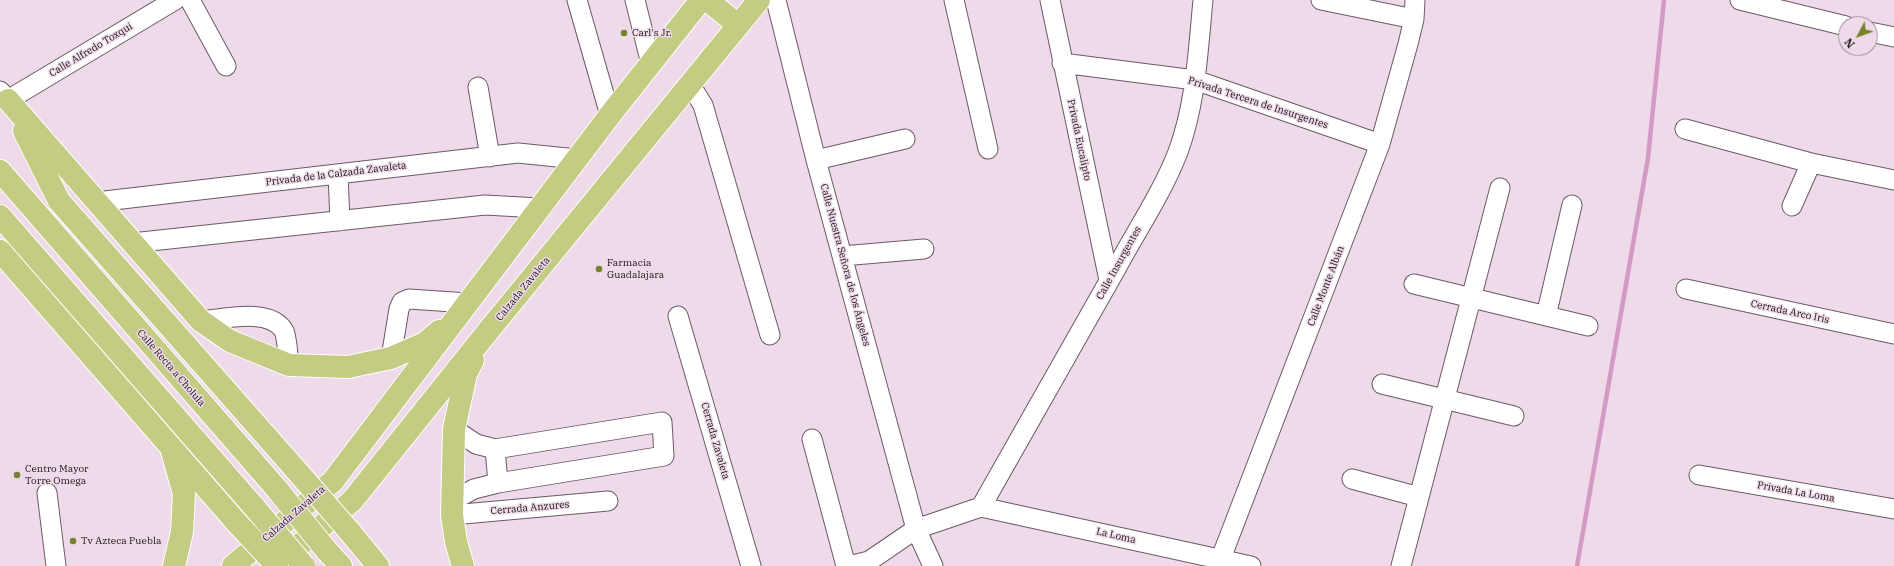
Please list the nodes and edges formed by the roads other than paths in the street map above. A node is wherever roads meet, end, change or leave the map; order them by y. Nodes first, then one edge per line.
1 (175, 0) edge
2 (190, 0) edge
3 (578, 0) edge
4 (635, 0) edge
5 (701, 0) edge
6 (707, 0) edge
7 (759, 0) edge
8 (776, 0) edge
9 (954, 0) edge
10 (1050, 0) edge
11 (1203, 0) edge
12 (1321, 0) edge
13 (1415, 0) edge
14 (1740, 0) edge
15 (1414, 19) junction
16 (1838, 24) edge
17 (738, 26) junction
18 (1878, 34) edge
19 (1894, 38) edge
20 (1062, 63) junction
21 (651, 64) junction
22 (226, 66) dead end
23 (1195, 80) junction
24 (691, 86) junction
25 (478, 87) dead end
26 (4, 95) edge
27 (610, 115) junction
28 (1685, 129) dead end
29 (905, 139) dead end
30 (1380, 144) junction
31 (988, 149) dead end
32 (490, 157) junction
33 (577, 158) junction
34 (816, 160) junction
35 (1811, 163) junction
36 (0, 171) edge
37 (338, 174) junction
38 (1894, 180) edge
39 (1500, 188) dead end
40 (96, 202) junction
41 (1572, 206) dead end
42 (1792, 206) dead end
43 (539, 208) junction
44 (0, 216) edge
45 (340, 221) junction
46 (132, 243) junction
47 (924, 249) dead end
48 (0, 251) edge
49 (842, 256) junction
50 (1109, 280) junction
51 (1414, 284) dead end
52 (1686, 289) dead end
53 (1472, 298) junction
54 (463, 309) junction
55 (678, 316) dead end
56 (1546, 316) junction
57 (201, 322) junction
58 (1588, 326) dead end
59 (489, 330) junction
60 (1894, 334) edge
61 (770, 335) dead end
62 (391, 358) junction
63 (289, 365) junction
64 (1382, 384) dead end
65 (1445, 399) junction
66 (1514, 416) dead end
67 (454, 429) junction
68 (812, 439) dead end
69 (171, 446) junction
70 (495, 449) junction
71 (1699, 475) dead end
72 (1352, 479) dead end
73 (498, 482) junction
74 (47, 493) dead end
75 (1419, 497) junction
76 (608, 500) dead end
77 (981, 507) junction
78 (452, 508) junction
79 (1894, 509) edge
80 (916, 529) junction
81 (334, 558) edge
82 (1219, 563) edge
83 (868, 564) edge
84 (56, 566) edge
85 (174, 566) edge
86 (233, 566) edge
87 (276, 566) edge
88 (304, 566) edge
89 (378, 566) edge
90 (463, 566) edge
91 (752, 566) edge
92 (848, 566) edge
93 (933, 566) edge
94 (1251, 566) edge
95 (1400, 566) edge

1 - 26 street, Calle Alfredo Toxqui
2 - 22 street
3 - 27 street
4 - 21 street
5 - 21 main road, Calzada Zavaleta
6 - 17 main road
7 - 17 main road, Calzada Zavaleta
8 - 34 street, Calle Nuestra Señora de los Ángeles
9 - 31 street
10 - 20 street, Privada Eucalipto
11 - 23 street, Calle Insurgentes
12 - 15 street
13 - 15 street, Calle Monte Albán
14 - 16 street
15 - 30 street, Calle Monte Albán
17 - 24 main road, Calzada Zavaleta
18 - 19 street
20 - 23 street, Privada Tercera de Insurgentes
20 - 50 street, Privada Eucalipto
21 - 27 main road, Calzada Zavaleta
23 - 30 street, Privada Tercera de Insurgentes
23 - 50 street, Calle Insurgentes
24 - 59 main road, Calzada Zavaleta
24 - 61 street
25 - 32 street
26 - 40 main road
26 - 89 main road, bridge
27 - 33 main road, Calzada Zavaleta
28 - 35 street
29 - 34 street
30 - 82 street, Calle Monte Albán
32 - 33 street, Privada de la Calzada Zavaleta
32 - 37 street, Privada de la Calzada Zavaleta
33 - 43 main road, Calzada Zavaleta
34 - 49 street, Calle Nuestra Señora de los Ángeles
35 - 38 street
35 - 42 street
36 - 81 main road, Calle Recta a Cholula, bridge
37 - 40 street, Privada de la Calzada Zavaleta
37 - 45 street
39 - 53 street
40 - 46 main road
41 - 56 street
43 - 45 street
43 - 54 main road, Calzada Zavaleta
44 - 88 main road, bridge
45 - 46 street
46 - 57 main road
47 - 49 street
48 - 69 main road
49 - 80 street, Calle Nuestra Señora de los Ángeles
50 - 77 street, Calle Insurgentes
51 - 53 street
52 - 60 street, Cerrada Arco Iris
53 - 56 street
53 - 65 street
54 - 62 main road
54 - 62 street
54 - 86 main road, Calzada Zavaleta
55 - 91 street, Cerrada Zavaleta
56 - 58 street
57 - 63 main road
57 - 63 street
59 - 67 main road
59 - 87 main road, Calzada Zavaleta
62 - 63 main road
64 - 65 street
65 - 66 street
65 - 75 street
67 - 70 street
67 - 78 main road
68 - 92 street
69 - 85 main road
69 - 87 main road, bridge
70 - 73 street
70 - 73 street
71 - 79 street, Privada La Loma
72 - 75 street
73 - 78 street
74 - 84 street
75 - 95 street
76 - 78 street, Cerrada Anzures
77 - 80 street
77 - 82 street, La Loma
78 - 90 main road
80 - 83 street
80 - 93 street, Calle Nuestra Señora de los Ángeles
82 - 94 street, La Loma
83 - 92 street

